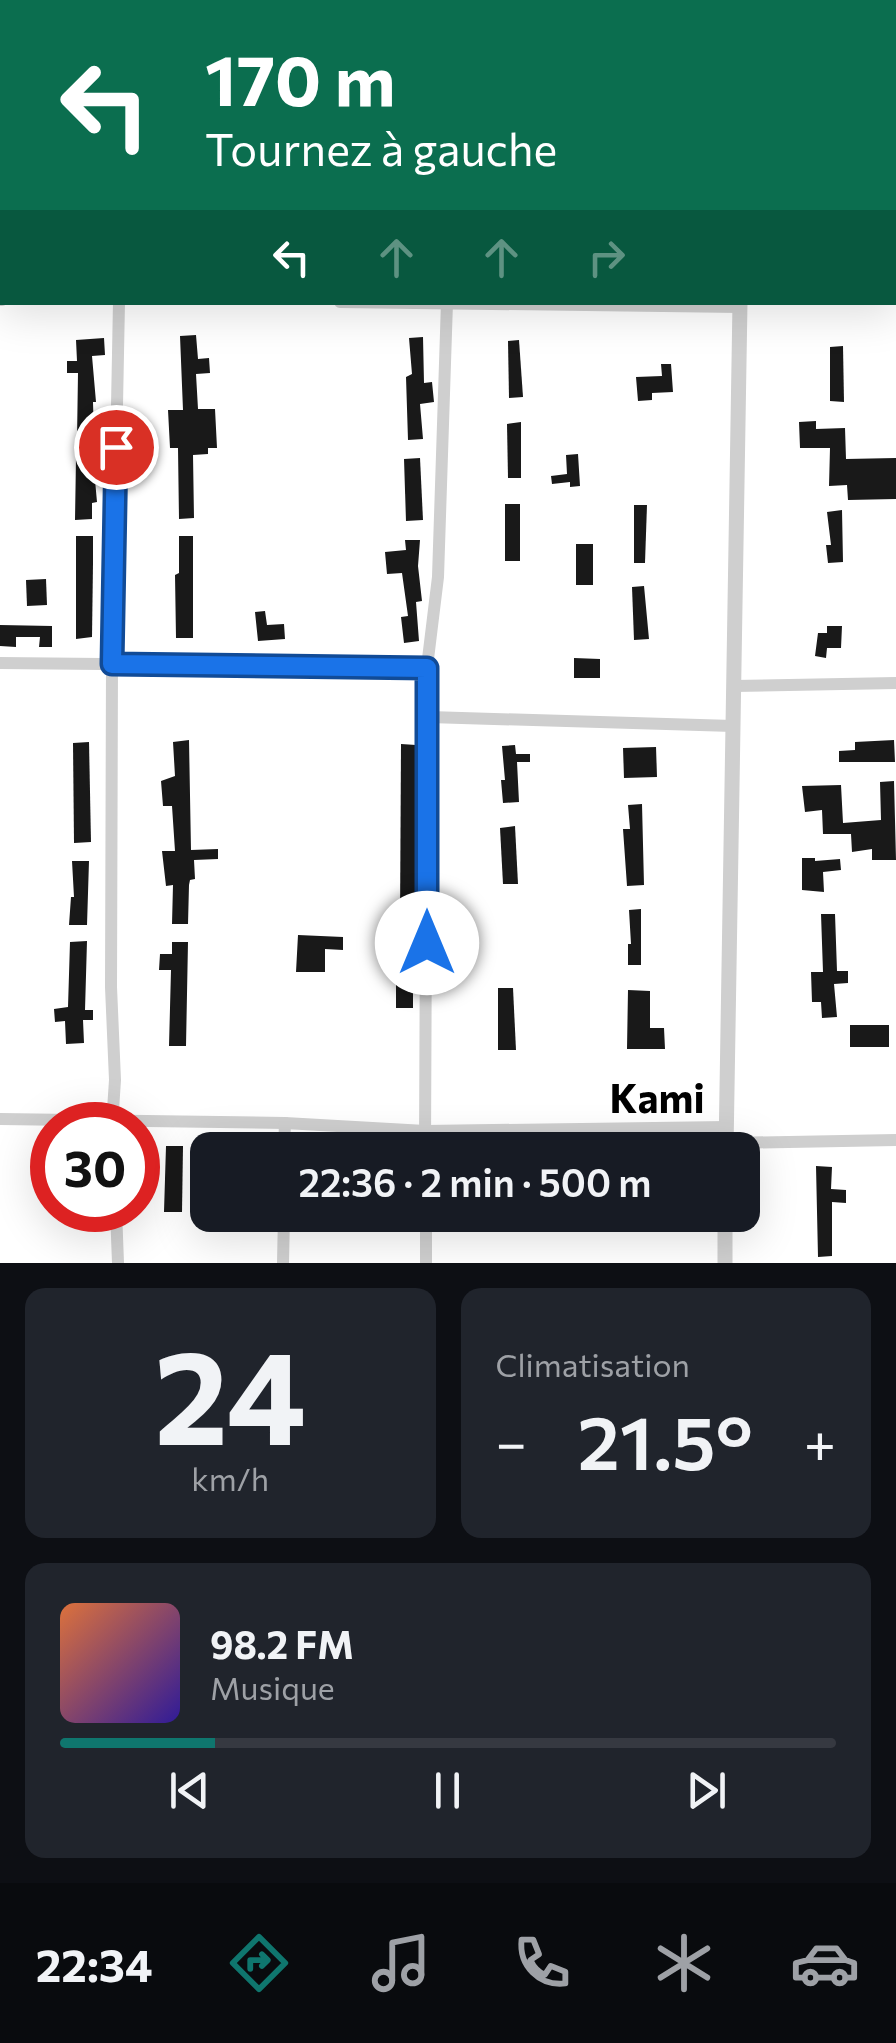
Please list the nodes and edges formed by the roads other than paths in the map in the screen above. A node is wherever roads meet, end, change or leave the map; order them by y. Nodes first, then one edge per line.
1 (119, 305) edge
2 (448, 305) edge
3 (740, 305) edge
4 (0, 662) edge
5 (112, 664) junction
6 (427, 668) junction
7 (896, 683) edge
8 (734, 686) junction
9 (428, 717) junction
10 (733, 726) junction
11 (113, 1102) edge
12 (0, 1119) edge
13 (30, 1120) edge
14 (160, 1122) edge
15 (284, 1123) junction
16 (425, 1131) junction
17 (284, 1132) edge
18 (459, 1132) edge
19 (727, 1132) edge
20 (760, 1140) edge
21 (896, 1140) edge
22 (117, 1232) edge
23 (284, 1232) edge
24 (426, 1232) edge
25 (726, 1232) edge
26 (118, 1263) edge
27 (284, 1263) edge
28 (426, 1263) edge
29 (725, 1263) edge

1 - 5 street
2 - 6 street
3 - 8 street
4 - 5 street
5 - 6 street
5 - 11 street
6 - 9 street
7 - 8 street
8 - 10 street
9 - 10 street
9 - 16 street
10 - 19 street
12 - 13 street
14 - 15 street
15 - 16 street
15 - 17 street
16 - 18 street
20 - 21 street
22 - 26 street
23 - 27 street
24 - 28 street
25 - 29 street

